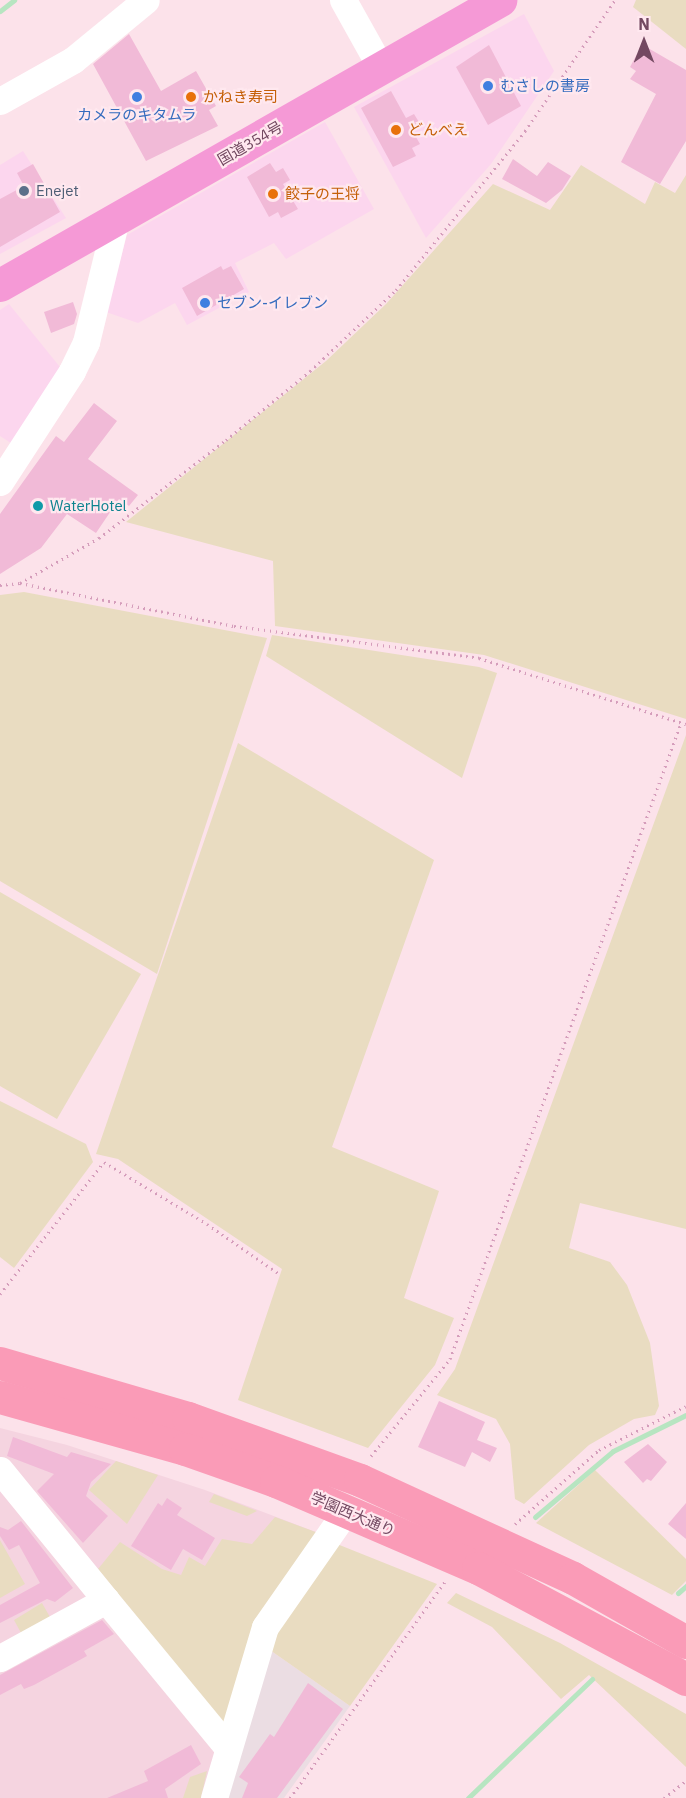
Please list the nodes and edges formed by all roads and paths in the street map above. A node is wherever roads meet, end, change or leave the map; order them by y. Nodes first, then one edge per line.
1 (146, 0) edge
2 (343, 0) edge
3 (501, 0) edge
4 (615, 0) edge
5 (381, 68) junction
6 (0, 101) edge
7 (116, 219) junction
8 (0, 285) edge
9 (0, 482) edge
10 (20, 584) junction
11 (0, 585) edge
12 (681, 723) junction
13 (686, 724) edge
14 (278, 1273) dead end
15 (0, 1294) edge
16 (0, 1363) edge
17 (0, 1398) edge
18 (686, 1406) edge
19 (0, 1470) edge
20 (360, 1480) junction
21 (346, 1510) junction
22 (499, 1542) junction
23 (478, 1568) junction
24 (106, 1600) junction
25 (686, 1641) edge
26 (0, 1658) edge
27 (686, 1679) edge
28 (227, 1747) junction
29 (686, 1781) edge
30 (214, 1798) edge
31 (290, 1798) edge
32 (664, 1798) edge

1 - 6 street
2 - 5 street
3 - 5 highway, 国道354号
4 - 10 path
5 - 7 highway, 国道354号
7 - 8 highway, 国道354号
7 - 9 street
10 - 11 path
10 - 12 path
12 - 13 path
12 - 20 path
14 - 15 path
16 - 20 main road
17 - 21 main road, 学園西大通り
18 - 22 path
19 - 24 street
20 - 22 main road
21 - 23 main road, 学園西大通り
21 - 28 street
22 - 25 main road
23 - 27 main road, 学園西大通り
23 - 31 path
24 - 26 street
24 - 28 street
28 - 30 street
29 - 32 path

